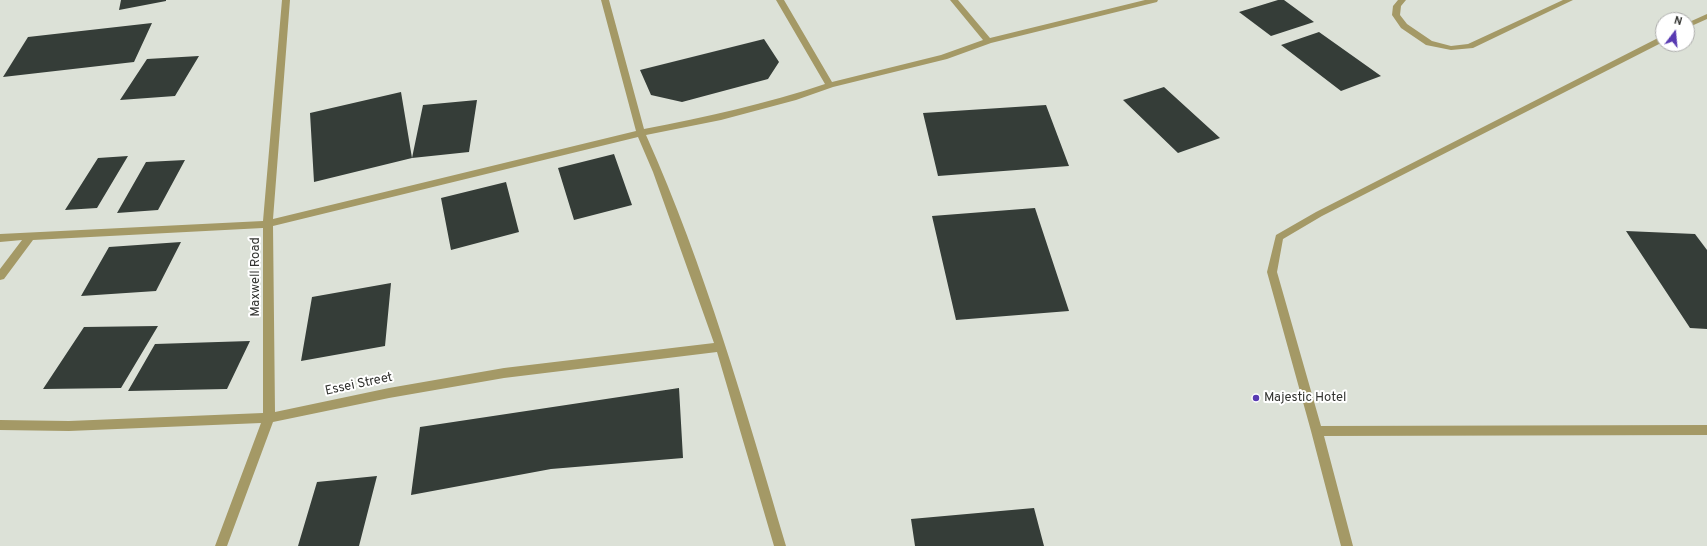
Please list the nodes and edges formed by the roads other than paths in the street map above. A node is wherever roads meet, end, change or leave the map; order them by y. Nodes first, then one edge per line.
1 (286, 0) edge
2 (605, 0) edge
3 (780, 0) edge
4 (954, 0) edge
5 (1154, 0) edge
6 (1402, 0) edge
7 (1569, 0) edge
8 (1707, 16) edge
9 (1695, 22) edge
10 (988, 42) junction
11 (1655, 42) edge
12 (830, 85) junction
13 (641, 133) junction
14 (268, 224) junction
15 (30, 237) junction
16 (0, 238) edge
17 (0, 276) edge
18 (721, 347) junction
19 (269, 418) junction
20 (0, 425) edge
21 (1707, 430) edge
22 (1316, 431) junction
23 (221, 546) edge
24 (780, 546) edge
25 (1347, 546) edge

1 - 14 street, Maxwell Road
2 - 13 street
3 - 12 street
4 - 10 street
5 - 10 street
6 - 7 street
8 - 9 street
10 - 12 street
11 - 22 street
12 - 13 street
13 - 14 street
13 - 18 street
14 - 15 street
14 - 19 street, Maxwell Road
15 - 16 street
15 - 17 street
18 - 19 street, Essei Street
18 - 24 street
19 - 20 street, Essei Street
19 - 23 street, Maxwell Road
21 - 22 street
22 - 25 street

